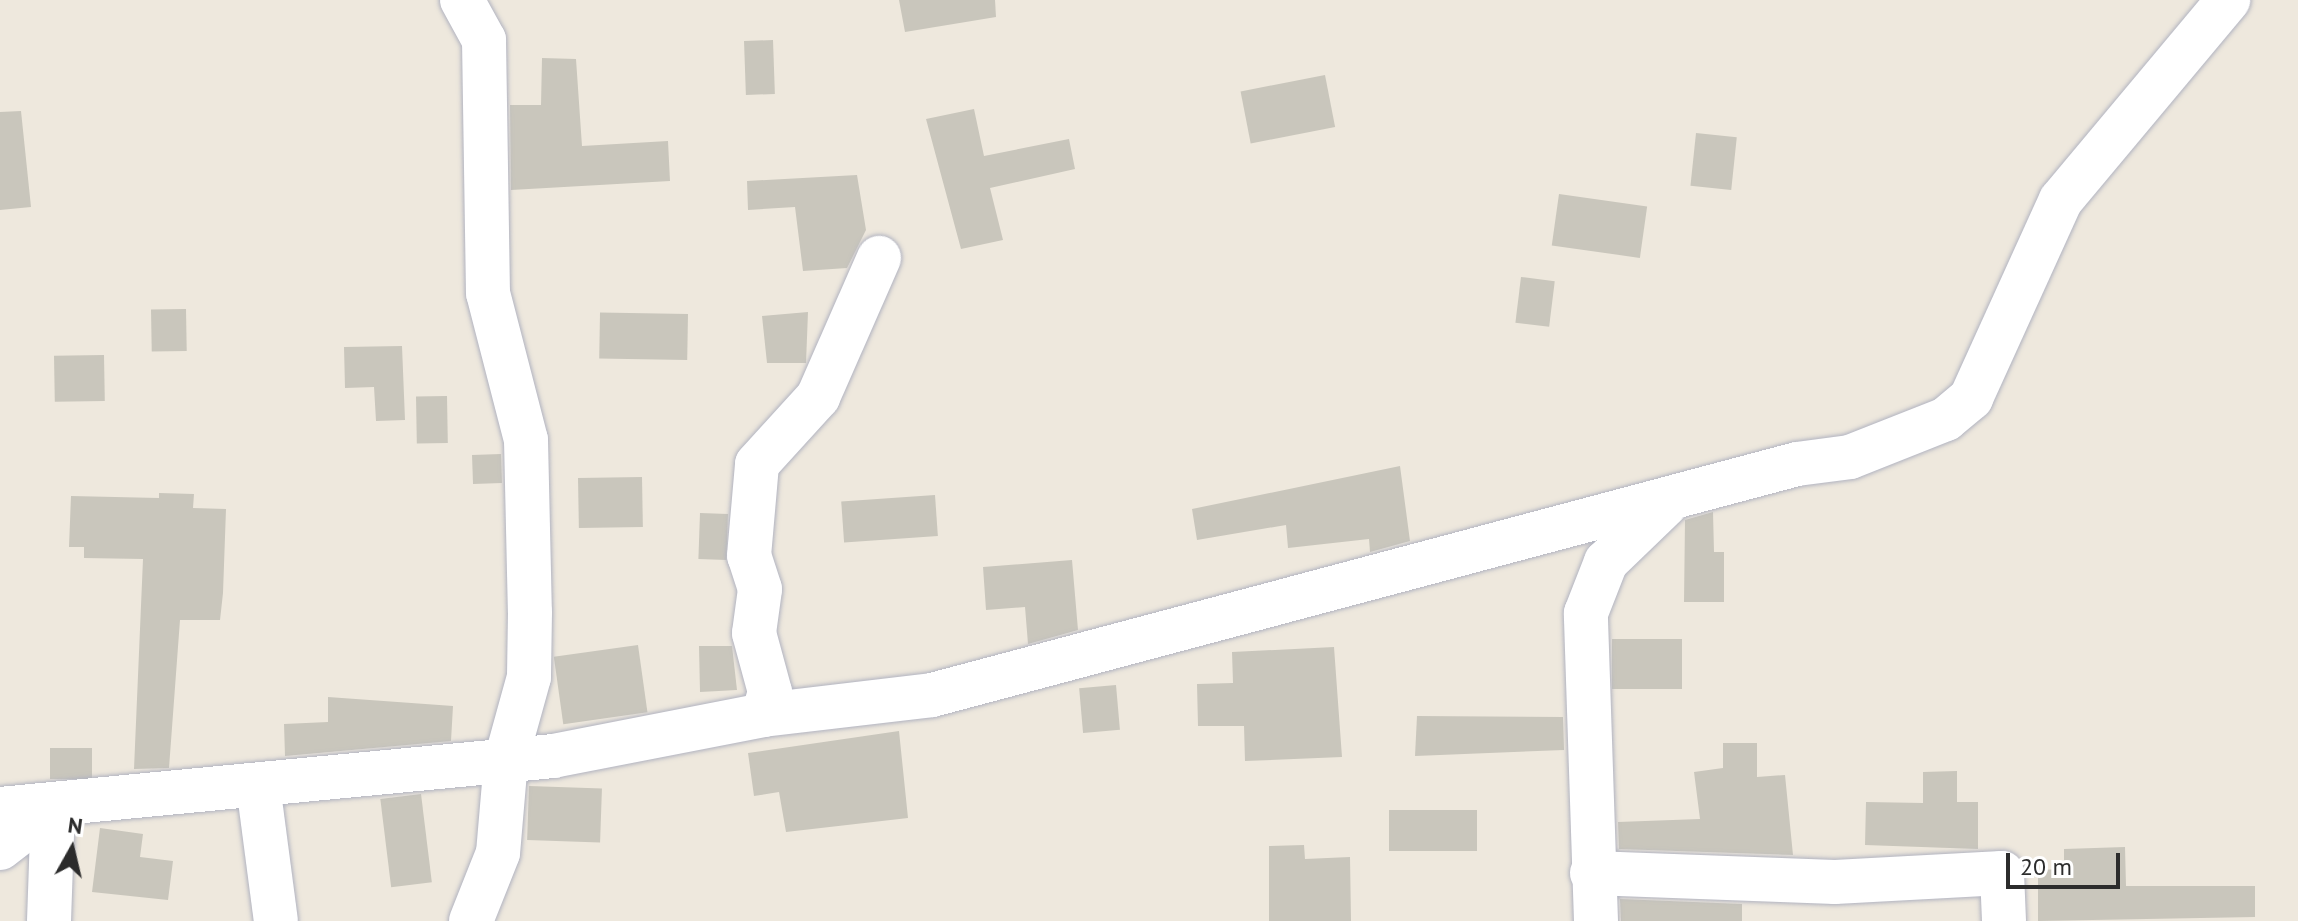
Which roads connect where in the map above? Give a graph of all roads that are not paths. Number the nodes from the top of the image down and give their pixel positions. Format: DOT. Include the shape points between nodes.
graph roads {
  1 [pos="462,0"];
  2 [pos="2228,0"];
  3 [pos="879,258"];
  4 [pos="1671,500"];
  5 [pos="763,715"];
  6 [pos="506,760"];
  7 [pos="258,785"];
  8 [pos="53,807"];
  9 [pos="0,809"];
  10 [pos="0,848"];
  11 [pos="1592,873"];
  12 [pos="49,921"];
  13 [pos="276,921"];
  14 [pos="471,921"];
  15 [pos="1596,921"];
  16 [pos="2004,921"];
  1 -- 6 [label="street" via="484,40 488,293 526,440 529,677"];
  2 -- 4 [label="street" via="2061,200 1971,398 1946,419 1850,457"];
  3 -- 5 [label="street" via="818,397 757,464 749,556 760,589 754,633 770,692"];
  4 -- 5 [label="street" via="932,695"];
  4 -- 11 [label="street" via="1606,562 1586,613"];
  5 -- 6 [label="street"];
  6 -- 7 [label="street"];
  6 -- 14 [label="street" via="498,853"];
  7 -- 8 [label="street"];
  7 -- 13 [label="street"];
  8 -- 9 [label="street"];
  8 -- 10 [label="street"];
  8 -- 12 [label="street"];
  11 -- 15 [label="street"];
  11 -- 16 [label="street" via="1835,882 2002,873"];
}
